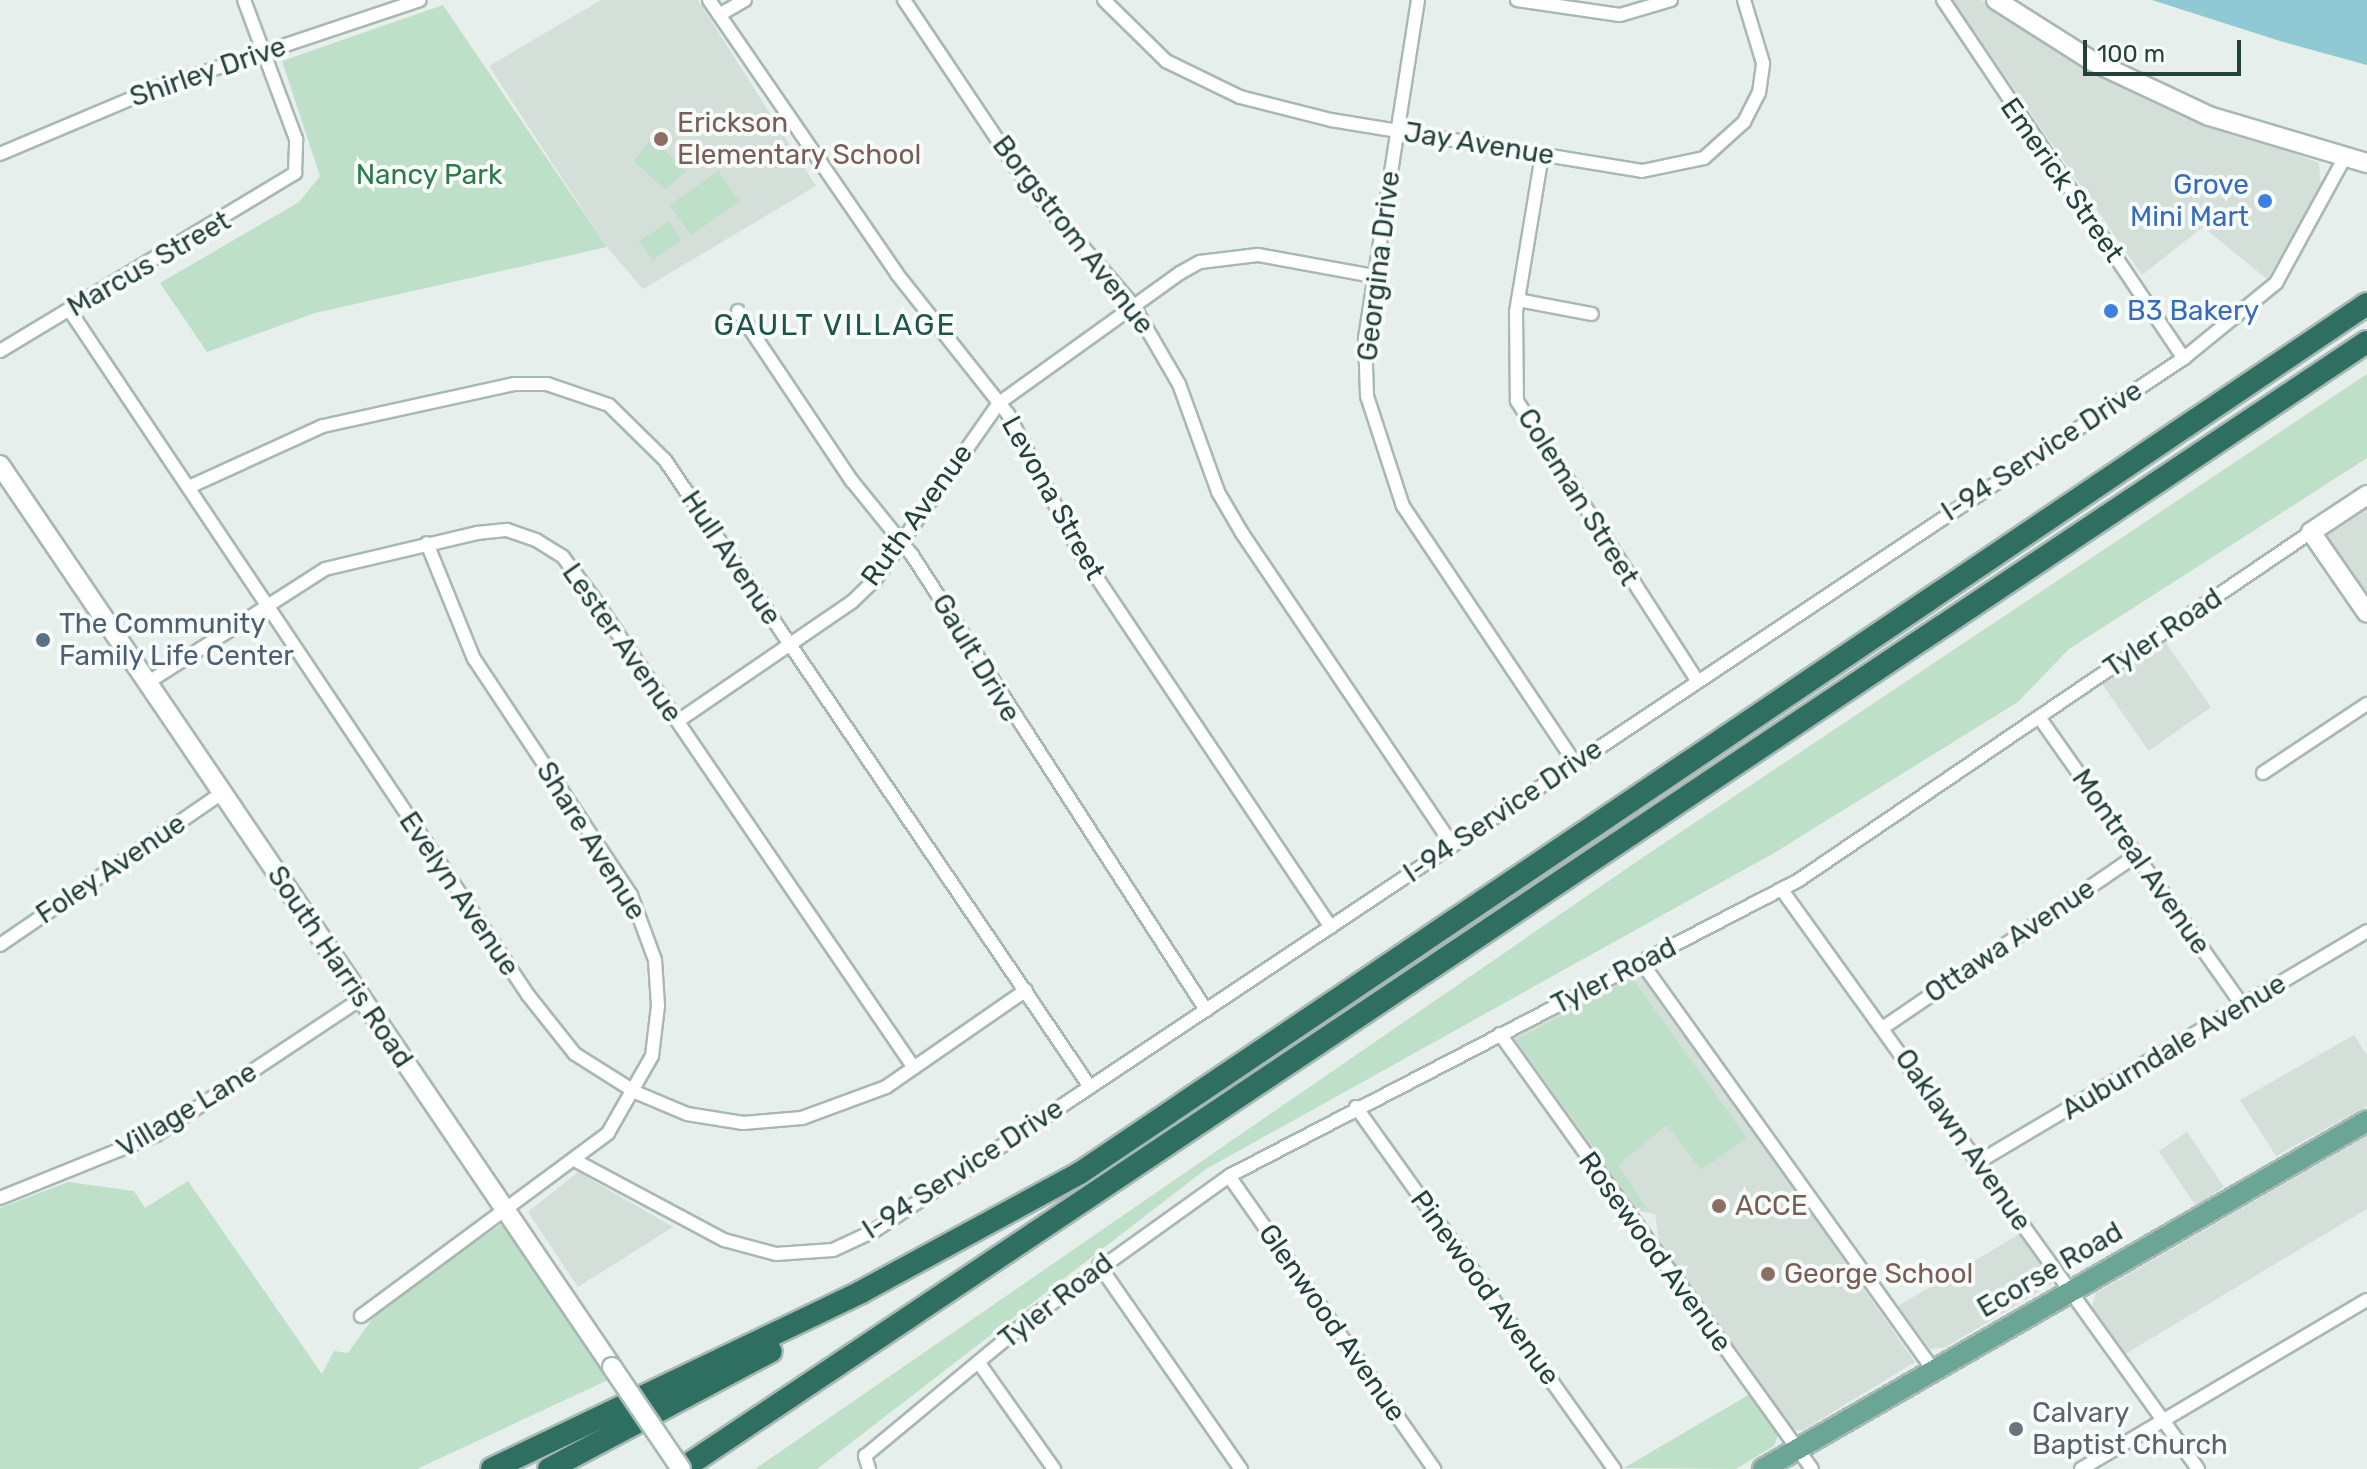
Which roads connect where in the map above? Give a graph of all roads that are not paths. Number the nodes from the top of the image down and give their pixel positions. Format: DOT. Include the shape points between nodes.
graph roads {
  1 [pos="244,0"];
  2 [pos="420,0"];
  3 [pos="709,0"];
  4 [pos="745,0"];
  5 [pos="904,0"];
  6 [pos="1104,0"];
  7 [pos="1418,0"];
  8 [pos="1517,0"];
  9 [pos="1671,0"];
  10 [pos="1744,0"];
  11 [pos="1943,0"];
  12 [pos="1996,0"];
  13 [pos="719,15"];
  14 [pos="263,52"];
  15 [pos="1397,131"];
  16 [pos="0,154"];
  17 [pos="1542,155"];
  18 [pos="2344,159"];
  19 [pos="2367,163"];
  20 [pos="1373,276"];
  21 [pos="1518,300"];
  22 [pos="2367,304"];
  23 [pos="1133,305"];
  24 [pos="70,311"];
  25 [pos="738,311"];
  26 [pos="1592,314"];
  27 [pos="2367,342"];
  28 [pos="0,351"];
  29 [pos="2184,358"];
  30 [pos="999,403"];
  31 [pos="0,465"];
  32 [pos="189,487"];
  33 [pos="2367,495"];
  34 [pos="2311,532"];
  35 [pos="427,543"];
  36 [pos="903,543"];
  37 [pos="264,604"];
  38 [pos="2367,613"];
  39 [pos="790,644"];
  40 [pos="1697,680"];
  41 [pos="147,683"];
  42 [pos="2367,704"];
  43 [pos="2039,717"];
  44 [pos="678,721"];
  45 [pos="1575,763"];
  46 [pos="2263,773"];
  47 [pos="222,793"];
  48 [pos="1452,844"];
  49 [pos="2137,855"];
  50 [pos="1782,890"];
  51 [pos="1331,927"];
  52 [pos="2367,931"];
  53 [pos="0,945"];
  54 [pos="1642,963"];
  55 [pos="1026,990"];
  56 [pos="361,999"];
  57 [pos="2243,1006"];
  58 [pos="1206,1010"];
  59 [pos="1884,1027"];
  60 [pos="1500,1034"];
  61 [pos="914,1068"];
  62 [pos="1090,1087"];
  63 [pos="635,1092"];
  64 [pos="1356,1107"];
  65 [pos="2367,1121"];
  66 [pos="1980,1161"];
  67 [pos="578,1162"];
  68 [pos="1229,1176"];
  69 [pos="0,1198"];
  70 [pos="505,1212"];
  71 [pos="1099,1265"];
  72 [pos="2068,1291"];
  73 [pos="861,1292"];
  74 [pos="2367,1300"];
  75 [pos="361,1316"];
  76 [pos="979,1363"];
  77 [pos="1933,1369"];
  78 [pos="2163,1421"];
  79 [pos="716,1447"];
  80 [pos="1797,1449"];
  81 [pos="867,1463"];
  82 [pos="492,1469"];
  83 [pos="549,1469"];
  84 [pos="682,1469"];
  85 [pos="698,1469"];
  86 [pos="1054,1469"];
  87 [pos="1241,1469"];
  88 [pos="1434,1469"];
  89 [pos="1614,1469"];
  90 [pos="1763,1469"];
  91 [pos="1812,1469"];
  92 [pos="2081,1469"];
  93 [pos="2198,1469"];
  1 -- 14 [label="street"];
  2 -- 14 [label="street, Shirley Drive"];
  3 -- 13 [label="street, Levona Street"];
  4 -- 13 [label="street"];
  5 -- 23 [label="street, Borgstrom Avenue" via="1023,178"];
  6 -- 15 [label="street, Jay Avenue" via="1166,61 1240,97"];
  7 -- 15 [label="street, Georgina Drive"];
  8 -- 9 [label="street" via="1620,15"];
  10 -- 17 [label="street, Jay Avenue" via="1763,63 1759,93 1729,140 1672,170"];
  11 -- 29 [label="street, Emerick Street"];
  12 -- 18 [label="main road" via="2092,61 2182,104"];
  13 -- 30 [label="street, Levona Street" via="897,274"];
  14 -- 16 [label="street, Shirley Drive"];
  14 -- 24 [label="street, Marcus Street" via="296,139 295,173"];
  15 -- 17 [label="street, Jay Avenue"];
  15 -- 20 [label="street, Georgina Drive"];
  17 -- 21 [label="street, Coleman Street"];
  18 -- 19 [label="main road"];
  18 -- 29 [label="street, I-94 Service Drive" via="2276,283"];
  20 -- 23 [label="street, Ruth Avenue" via="1228,257 1180,273"];
  20 -- 45 [label="street, Georgina Drive" via="1365,338 1367,396 1389,477"];
  21 -- 26 [label="street"];
  21 -- 40 [label="street, Coleman Street" via="1511,359 1517,401 1532,434"];
  22 -- 73 [label="highway" via="1129,1142"];
  23 -- 30 [label="street, Ruth Avenue"];
  23 -- 48 [label="street, Borgstrom Avenue" via="1179,384 1218,492 1242,533"];
  24 -- 28 [label="street, Marcus Street"];
  24 -- 32 [label="street, Evelyn Avenue"];
  25 -- 36 [label="street, Gault Drive"];
  27 -- 79 [label="highway"];
  29 -- 40 [label="street, I-94 Service Drive"];
  30 -- 36 [label="street, Ruth Avenue"];
  30 -- 51 [label="street, Levona Street" via="1041,467 1081,554"];
  31 -- 41 [label="main road, South Harris Road"];
  32 -- 37 [label="street, Evelyn Avenue"];
  32 -- 39 [label="street, Hull Avenue" via="323,426 514,384 577,391 643,432"];
  33 -- 34 [label="main road, Tyler Road"];
  34 -- 38 [label="main road"];
  34 -- 43 [label="street, Tyler Road"];
  35 -- 37 [label="street, Lester Avenue" via="325,569"];
  35 -- 44 [label="street, Lester Avenue" via="507,530 563,557"];
  35 -- 63 [label="street, Share Avenue" via="474,659 647,928 658,1006 652,1056"];
  36 -- 39 [label="street, Ruth Avenue" via="853,601"];
  36 -- 58 [label="street, Gault Drive"];
  37 -- 41 [label="street, Lester Avenue"];
  37 -- 63 [label="street, Evelyn Avenue" via="552,1027 575,1054"];
  39 -- 44 [label="street, Ruth Avenue"];
  39 -- 55 [label="street, Hull Avenue"];
  40 -- 45 [label="street, I-94 Service Drive"];
  41 -- 47 [label="main road, South Harris Road"];
  42 -- 46 [label="street"];
  43 -- 49 [label="street, Montreal Avenue"];
  43 -- 50 [label="street, Tyler Road"];
  44 -- 61 [label="street, Lester Avenue"];
  45 -- 48 [label="street, I-94 Service Drive"];
  47 -- 53 [label="street, Foley Avenue"];
  47 -- 56 [label="main road, South Harris Road"];
  48 -- 51 [label="street, I-94 Service Drive"];
  49 -- 57 [label="street, Montreal Avenue"];
  49 -- 59 [label="street, Ottawa Avenue"];
  50 -- 54 [label="street, Tyler Road"];
  50 -- 59 [label="street, Oaklawn Avenue"];
  51 -- 58 [label="street, I-94 Service Drive"];
  52 -- 57 [label="street, Auburndale Avenue"];
  54 -- 60 [label="street, Tyler Road"];
  54 -- 77 [label="street"];
  55 -- 61 [label="street, Evelyn Avenue"];
  55 -- 62 [label="street, Hull Avenue"];
  56 -- 69 [label="street, Village Lane" via="156,1135"];
  56 -- 70 [label="main road, South Harris Road"];
  57 -- 66 [label="street, Auburndale Avenue"];
  58 -- 62 [label="street, I-94 Service Drive"];
  59 -- 66 [label="street, Oaklawn Avenue"];
  60 -- 64 [label="street, Tyler Road"];
  60 -- 80 [label="street, Rosewood Avenue"];
  61 -- 63 [label="street, Evelyn Avenue" via="843,1108 743,1123 687,1114"];
  62 -- 67 [label="street, I-94 Service Drive" via="874,1231 803,1254 724,1240"];
  63 -- 67 [label="street, Share Avenue"];
  64 -- 68 [label="street, Tyler Road"];
  64 -- 89 [label="street, Pinewood Avenue"];
  65 -- 72 [label="main road, Ecorse Road"];
  66 -- 72 [label="street, Oaklawn Avenue"];
  67 -- 70 [label="street, Share Avenue"];
  68 -- 71 [label="street, Tyler Road"];
  68 -- 88 [label="street, Glenwood Avenue"];
  70 -- 75 [label="street, Share Avenue"];
  70 -- 84 [label="main road, South Harris Road, bridge"];
  71 -- 76 [label="street, Tyler Road"];
  71 -- 87 [label="street"];
  72 -- 77 [label="main road, Ecorse Road"];
  72 -- 78 [label="street, Oaklawn Avenue"];
  73 -- 82 [label="highway"];
  73 -- 83 [label="highway" via="834,1318"];
  74 -- 78 [label="street"];
  76 -- 81 [label="street, Tyler Road"];
  76 -- 86 [label="street"];
  77 -- 80 [label="main road, Ecorse Road"];
  78 -- 92 [label="street"];
  78 -- 93 [label="street, Oaklawn Avenue"];
  79 -- 84 [label="highway"];
  79 -- 85 [label="highway"];
  80 -- 90 [label="main road, Ecorse Road"];
  80 -- 91 [label="street, Rosewood Avenue"];
}
